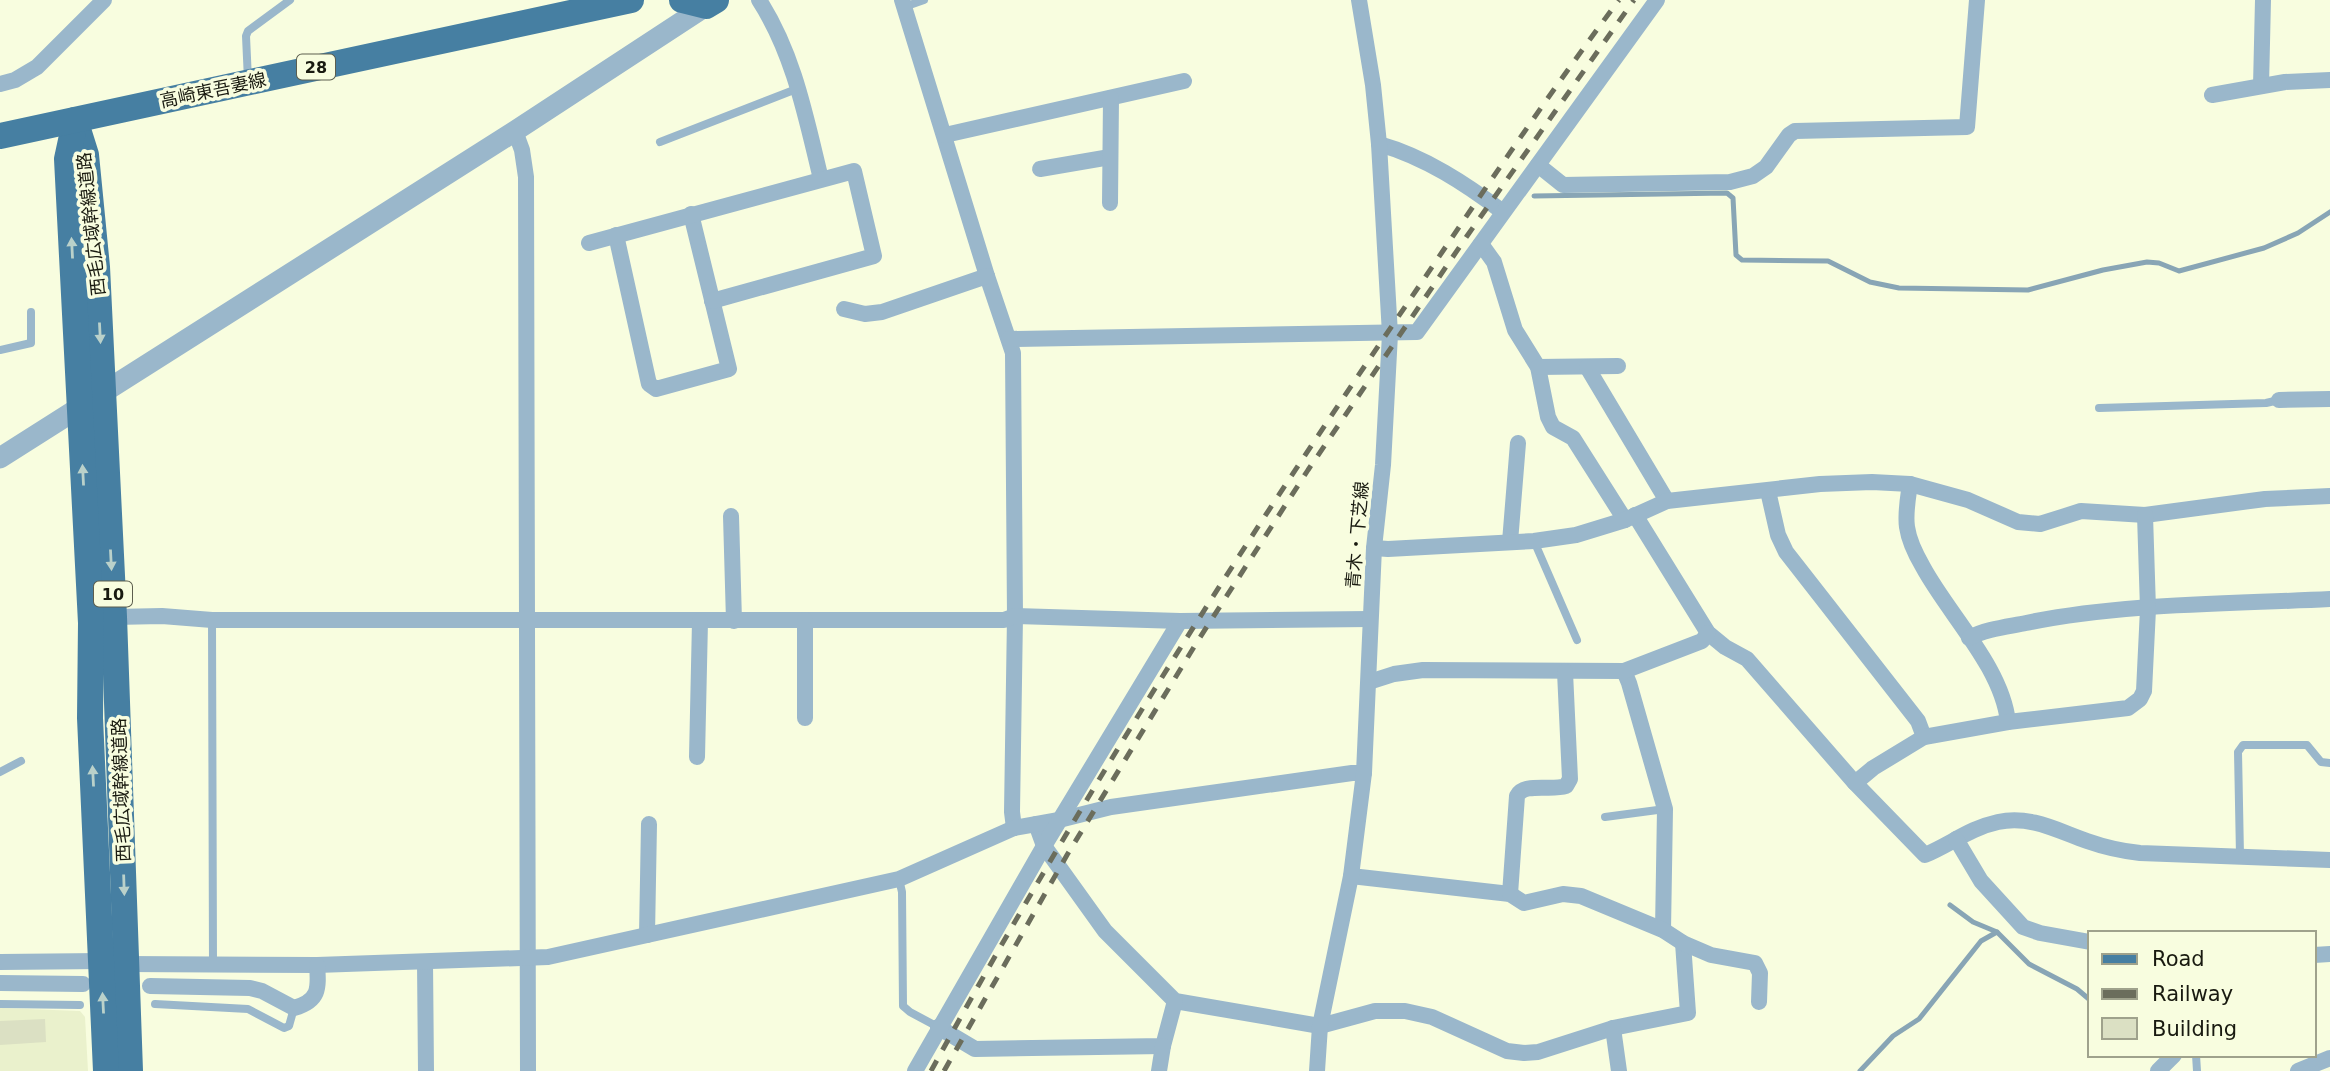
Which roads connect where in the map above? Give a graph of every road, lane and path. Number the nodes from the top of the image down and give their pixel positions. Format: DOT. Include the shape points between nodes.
graph roads {
  1 [pos="104,0"];
  2 [pos="290,0"];
  3 [pos="631,0"];
  4 [pos="759,0"];
  5 [pos="925,0"];
  6 [pos="1359,0"];
  7 [pos="1657,0"];
  8 [pos="1977,0"];
  9 [pos="2263,0"];
  10 [pos="702,2"];
  11 [pos="903,4"];
  12 [pos="2330,80"];
  13 [pos="1184,81"];
  14 [pos="248,82"];
  15 [pos="0,84"];
  16 [pos="2261,86"];
  17 [pos="799,88"];
  18 [pos="2212,95"];
  19 [pos="1111,98"];
  20 [pos="75,120"];
  21 [pos="515,131"];
  22 [pos="945,135"];
  23 [pos="0,136"];
  24 [pos="660,142"];
  25 [pos="1379,144"];
  26 [pos="1110,157"];
  27 [pos="1538,165"];
  28 [pos="1040,169"];
  29 [pos="821,179"];
  30 [pos="1110,203"];
  31 [pos="1503,212"];
  32 [pos="691,214"];
  33 [pos="616,235"];
  34 [pos="589,243"];
  35 [pos="1481,244"];
  36 [pos="987,276"];
  37 [pos="712,302"];
  38 [pos="844,309"];
  39 [pos="31,312"];
  40 [pos="1390,334"];
  41 [pos="1009,339"];
  42 [pos="0,350"];
  43 [pos="1587,366"];
  44 [pos="1618,366"];
  45 [pos="1538,367"];
  46 [pos="104,391"];
  47 [pos="2330,399"];
  48 [pos="2279,400"];
  49 [pos="80,406"];
  50 [pos="2099,408"];
  51 [pos="1518,443"];
  52 [pos="0,457"];
  53 [pos="1910,484"];
  54 [pos="1768,491"];
  55 [pos="2330,496"];
  56 [pos="1667,501"];
  57 [pos="2146,515"];
  58 [pos="731,516"];
  59 [pos="1630,518"];
  60 [pos="1534,541"];
  61 [pos="1510,542"];
  62 [pos="1374,548"];
  63 [pos="2330,599"];
  64 [pos="2148,609"];
  65 [pos="114,617"];
  66 [pos="1015,617"];
  67 [pos="1370,619"];
  68 [pos="212,620"];
  69 [pos="804,620"];
  70 [pos="527,621"];
  71 [pos="700,621"];
  72 [pos="734,621"];
  73 [pos="1180,621"];
  74 [pos="1708,633"];
  75 [pos="1969,638"];
  76 [pos="1577,640"];
  77 [pos="1624,671"];
  78 [pos="1565,672"];
  79 [pos="1369,682"];
  80 [pos="805,718"];
  81 [pos="2008,722"];
  82 [pos="1924,737"];
  83 [pos="697,757"];
  84 [pos="22,761"];
  85 [pos="2330,763"];
  86 [pos="0,772"];
  87 [pos="1364,773"];
  88 [pos="1855,783"];
  89 [pos="1665,809"];
  90 [pos="1605,817"];
  91 [pos="1059,820"];
  92 [pos="649,824"];
  93 [pos="1037,824"];
  94 [pos="1014,828"];
  95 [pos="1956,839"];
  96 [pos="1044,846"];
  97 [pos="2240,855"];
  98 [pos="2330,860"];
  99 [pos="1351,876"];
  100 [pos="899,879"];
  101 [pos="1510,894"];
  102 [pos="1663,930"];
  103 [pos="646,935"];
  104 [pos="2088,942"];
  105 [pos="1683,943"];
  106 [pos="527,959"];
  107 [pos="0,962"];
  108 [pos="113,962"];
  109 [pos="425,962"];
  110 [pos="213,964"];
  111 [pos="317,965"];
  112 [pos="0,983"];
  113 [pos="83,984"];
  114 [pos="150,986"];
  115 [pos="1175,1001"];
  116 [pos="1759,1002"];
  117 [pos="0,1004"];
  118 [pos="80,1004"];
  119 [pos="155,1004"];
  120 [pos="294,1008"];
  121 [pos="1320,1026"];
  122 [pos="939,1027"];
  123 [pos="1613,1028"];
  124 [pos="1163,1046"];
  125 [pos="2172,1057"];
  126 [pos="2330,1058"];
  127 [pos="106,1071"];
  128 [pos="130,1071"];
  129 [pos="426,1071"];
  130 [pos="527,1071"];
  131 [pos="915,1071"];
  132 [pos="1159,1071"];
  133 [pos="1317,1071"];
  134 [pos="1619,1071"];
  135 [pos="2158,1071"];
  136 [pos="2298,1071"];
  1 -- 15 [label="street" via="37,67"];
  2 -- 14 [label="lane" via="248,31"];
  3 -- 14 [label="main road, 高崎東吾妻線 / 28"];
  4 -- 17 [label="street"];
  5 -- 11 [label="lane"];
  6 -- 25 [label="street, 青木・下芝線"];
  7 -- 27 [label="street"];
  8 -- 27 [label="street" via="1967,127 1795,131 1753,176 1711,184 1563,185"];
  9 -- 16 [label="street"];
  10 -- 21 [label="street"];
  11 -- 22 [label="street"];
  12 -- 16 [label="street"];
  13 -- 19 [label="street"];
  14 -- 20 [label="main road, 高崎東吾妻線 / 28"];
  16 -- 18 [label="street"];
  17 -- 24 [label="lane"];
  17 -- 29 [label="street"];
  19 -- 22 [label="street"];
  19 -- 26 [label="street"];
  20 -- 23 [label="main road, 高崎東吾妻線 / 28"];
  20 -- 46 [label="main road, 西毛広域幹線道路 / 10, one-way" via="86,155"];
  49 -- 20 [label="main road, 西毛広域幹線道路 / 10, one-way" via="67,159"];
  21 -- 46 [label="street"];
  21 -- 70 [label="street" via="526,177"];
  22 -- 36 [label="street"];
  25 -- 31 [label="street" via="1463,182"];
  25 -- 40 [label="street, 青木・下芝線"];
  26 -- 28 [label="street"];
  26 -- 30 [label="street"];
  27 -- 31 [label="street"];
  29 -- 32 [label="street"];
  29 -- 37 [label="street" via="854,171 874,256"];
  31 -- 35 [label="street"];
  32 -- 33 [label="street"];
  32 -- 37 [label="street"];
  33 -- 34 [label="street"];
  33 -- 37 [label="street" via="649,384 656,389 729,369"];
  35 -- 40 [label="street" via="1417,332"];
  35 -- 45 [label="street" via="1494,262 1515,330"];
  36 -- 38 [label="street" via="882,312"];
  36 -- 41 [label="street"];
  39 -- 42 [label="lane" via="32,343"];
  40 -- 41 [label="street"];
  40 -- 62 [label="street, 青木・下芝線"];
  41 -- 66 [label="street" via="1013,353"];
  43 -- 44 [label="street"];
  43 -- 45 [label="street"];
  43 -- 56 [label="street"];
  45 -- 59 [label="street" via="1553,427 1573,438"];
  46 -- 49 [label="street"];
  46 -- 65 [label="main road, 西毛広域幹線道路 / 10, one-way"];
  47 -- 48 [label="street"];
  48 -- 50 [label="lane"];
  49 -- 52 [label="street"];
  108 -- 49 [label="main road, 西毛広域幹線道路 / 10, one-way" via="90,718 91,623"];
  51 -- 61 [label="street"];
  53 -- 54 [label="street" via="1821,484"];
  53 -- 57 [label="street" via="1968,500 2018,522 2040,524 2081,511"];
  53 -- 75 [label="street" via="1906,523 1914,550"];
  54 -- 56 [label="street"];
  54 -- 82 [label="street" via="1786,552 1918,721"];
  55 -- 57 [label="street" via="2265,499"];
  56 -- 59 [label="street"];
  57 -- 64 [label="street"];
  58 -- 72 [label="street"];
  59 -- 60 [label="street" via="1576,535"];
  59 -- 74 [label="street"];
  60 -- 61 [label="street"];
  60 -- 76 [label="lane"];
  61 -- 62 [label="street"];
  62 -- 67 [label="street, 青木・下芝線"];
  63 -- 64 [label="street"];
  64 -- 75 [label="street" via="2054,617"];
  64 -- 81 [label="street" via="2144,691 2134,705"];
  65 -- 68 [label="street"];
  65 -- 108 [label="main road, 西毛広域幹線道路 / 10, one-way"];
  66 -- 69 [label="street"];
  66 -- 73 [label="street"];
  66 -- 94 [label="street"];
  67 -- 73 [label="street"];
  67 -- 79 [label="street, 青木・下芝線"];
  68 -- 70 [label="street"];
  68 -- 110 [label="lane"];
  69 -- 72 [label="street"];
  69 -- 80 [label="street"];
  70 -- 71 [label="street"];
  70 -- 106 [label="street"];
  71 -- 72 [label="street"];
  71 -- 83 [label="street"];
  73 -- 91 [label="street"];
  74 -- 77 [label="street" via="1702,641"];
  74 -- 88 [label="street" via="1747,659"];
  75 -- 81 [label="street" via="1994,679"];
  77 -- 78 [label="street"];
  77 -- 89 [label="street"];
  78 -- 79 [label="street" via="1423,670"];
  78 -- 101 [label="street" via="1570,779 1556,789 1519,790"];
  79 -- 87 [label="street, 青木・下芝線"];
  81 -- 82 [label="street"];
  82 -- 88 [label="street"];
  84 -- 86 [label="lane"];
  85 -- 97 [label="lane" via="2321,762 2307,745 2244,746 2238,751"];
  87 -- 91 [label="street" via="1111,807"];
  87 -- 99 [label="street, 青木・下芝線"];
  88 -- 95 [label="street" via="1925,855"];
  89 -- 90 [label="lane"];
  89 -- 102 [label="street"];
  91 -- 93 [label="street"];
  91 -- 96 [label="street"];
  92 -- 103 [label="street"];
  93 -- 94 [label="street"];
  93 -- 96 [label="street"];
  94 -- 100 [label="street"];
  95 -- 97 [label="street" via="2001,821 2038,822 2115,850"];
  95 -- 104 [label="street" via="1981,881 2023,927"];
  96 -- 115 [label="street" via="1105,930"];
  96 -- 122 [label="street"];
  97 -- 98 [label="street"];
  99 -- 101 [label="street"];
  99 -- 121 [label="street, 青木・下芝線"];
  100 -- 103 [label="street"];
  100 -- 122 [label="lane" via="902,1006"];
  101 -- 102 [label="street" via="1524,903 1563,894 1581,896"];
  102 -- 105 [label="street"];
  103 -- 106 [label="street"];
  105 -- 116 [label="street" via="1711,955 1755,963 1760,973"];
  105 -- 123 [label="street" via="1688,1013"];
  106 -- 109 [label="street"];
  106 -- 130 [label="street"];
  107 -- 108 [label="street"];
  108 -- 110 [label="street"];
  127 -- 108 [label="main road, 西毛広域幹線道路 / 10, one-way"];
  108 -- 128 [label="main road, 西毛広域幹線道路 / 10"];
  109 -- 111 [label="street"];
  109 -- 129 [label="street"];
  110 -- 111 [label="street"];
  111 -- 120 [label="street" via="314,999"];
  112 -- 113 [label="street"];
  114 -- 120 [label="street" via="250,988"];
  115 -- 121 [label="street"];
  115 -- 124 [label="street"];
  117 -- 118 [label="lane"];
  119 -- 120 [label="lane" via="248,1009 284,1028 289,1026"];
  121 -- 123 [label="street" via="1375,1011 1405,1011 1432,1017 1507,1051 1524,1053"];
  121 -- 133 [label="street, 青木・下芝線"];
  122 -- 124 [label="street" via="975,1049"];
  122 -- 131 [label="street"];
  123 -- 134 [label="street"];
  124 -- 132 [label="street"];
  125 -- 135 [label="street"];
  126 -- 136 [label="street"];
}
